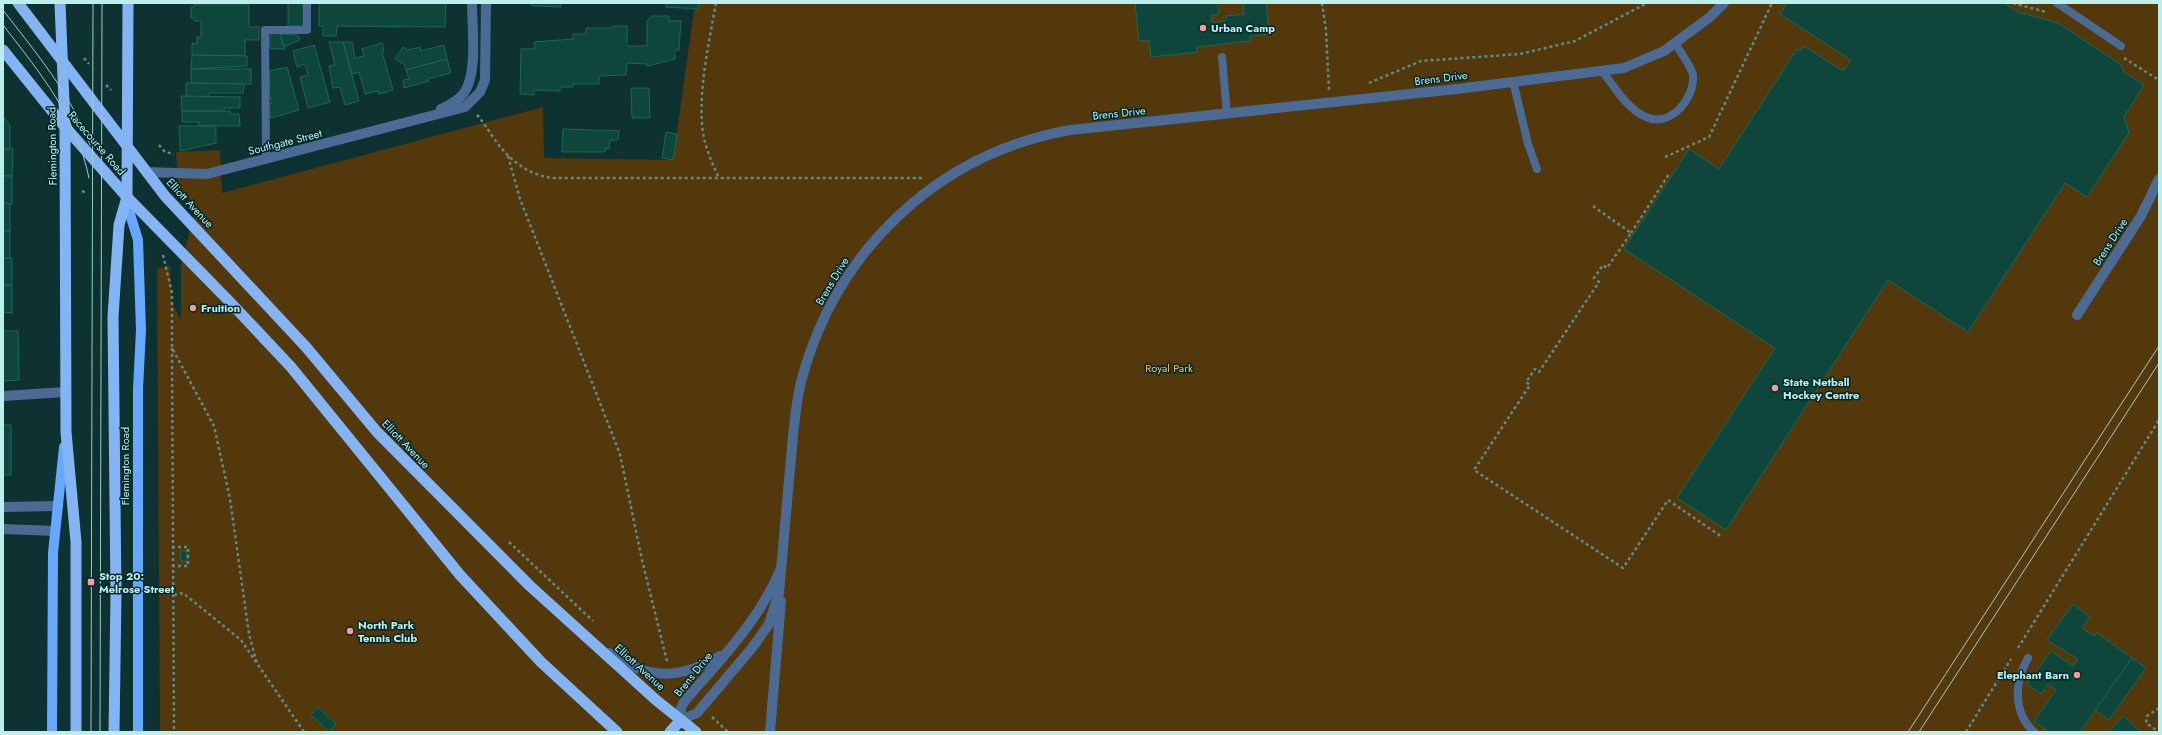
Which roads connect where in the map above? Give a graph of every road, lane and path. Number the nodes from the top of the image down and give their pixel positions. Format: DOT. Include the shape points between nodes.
graph roads {
  1 [pos="18,3"];
  2 [pos="60,3"];
  3 [pos="128,3"];
  4 [pos="307,3"];
  5 [pos="472,3"];
  6 [pos="486,3"];
  7 [pos="716,3"];
  8 [pos="1322,3"];
  9 [pos="1647,3"];
  10 [pos="1724,3"];
  11 [pos="1772,3"];
  12 [pos="2057,3"];
  13 [pos="1675,43"];
  14 [pos="2121,46"];
  15 [pos="3,50"];
  16 [pos="1222,57"];
  17 [pos="84,58"];
  18 [pos="62,61"];
  19 [pos="89,64"];
  20 [pos="1602,70"];
  21 [pos="1513,81"];
  22 [pos="106,85"];
  23 [pos="1363,86"];
  24 [pos="1336,89"];
  25 [pos="111,90"];
  26 [pos="1329,90"];
  27 [pos="1321,91"];
  28 [pos="463,101"];
  29 [pos="1227,114"];
  30 [pos="65,127"];
  31 [pos="159,145"];
  32 [pos="127,146"];
  33 [pos="174,154"];
  34 [pos="508,155"];
  35 [pos="1665,157"];
  36 [pos="266,159"];
  37 [pos="1537,169"];
  38 [pos="146,172"];
  39 [pos="1669,174"];
  40 [pos="926,176"];
  41 [pos="719,178"];
  42 [pos="2159,179"];
  43 [pos="82,191"];
  44 [pos="87,193"];
  45 [pos="126,199"];
  46 [pos="1593,206"];
  47 [pos="1631,233"];
  48 [pos="163,258"];
  49 [pos="2077,315"];
  50 [pos="172,348"];
  51 [pos="65,392"];
  52 [pos="3,396"];
  53 [pos="2159,420"];
  54 [pos="66,432"];
  55 [pos="58,506"];
  56 [pos="3,507"];
  57 [pos="3,529"];
  58 [pos="55,531"];
  59 [pos="1722,537"];
  60 [pos="505,538"];
  61 [pos="172,547"];
  62 [pos="172,566"];
  63 [pos="781,572"];
  64 [pos="174,595"];
  65 [pos="570,621"];
  66 [pos="595,623"];
  67 [pos="729,650"];
  68 [pos="2016,651"];
  69 [pos="2012,658"];
  70 [pos="2028,658"];
  71 [pos="257,664"];
  72 [pos="663,664"];
  73 [pos="2159,708"];
  74 [pos="681,720"];
  75 [pos="52,732"];
  76 [pos="76,732"];
  77 [pos="114,732"];
  78 [pos="138,732"];
  79 [pos="174,732"];
  80 [pos="304,732"];
  81 [pos="617,732"];
  82 [pos="670,732"];
  83 [pos="696,732"];
  84 [pos="770,732"];
  85 [pos="1966,732"];
  86 [pos="2034,732"];
  87 [pos="2159,732"];
  1 -- 18 [label="highway, Racecourse Road"];
  2 -- 18 [label="highway, Flemington Road"];
  3 -- 32 [label="highway, Flemington Road"];
  4 -- 36 [label="lane" via="308,30 265,30"];
  5 -- 28 [label="street" via="471,71"];
  6 -- 28 [label="street" via="485,80 480,92"];
  7 -- 41 [label="path" via="706,64 702,122 706,147"];
  8 -- 26 [label="path"];
  9 -- 23 [label="path" via="1574,41 1520,54 1421,61"];
  10 -- 13 [label="street, Brens Drive"];
  11 -- 35 [label="path" via="1709,137"];
  12 -- 14 [label="lane"];
  13 -- 20 [label="street, Brens Drive" via="1664,51 1624,68"];
  13 -- 20 [label="lane" via="1693,74 1691,92 1673,115 1662,120 1646,118 1627,103"];
  15 -- 30 [label="highway, Racecourse Road"];
  16 -- 29 [label="lane"];
  17 -- 19 [label="path"];
  18 -- 30 [label="highway, Flemington Road"];
  18 -- 32 [label="highway, Racecourse Road"];
  20 -- 21 [label="street, Brens Drive"];
  21 -- 29 [label="street, Brens Drive"];
  21 -- 37 [label="lane" via="1528,144"];
  22 -- 25 [label="path"];
  24 -- 26 [label="path"];
  26 -- 27 [label="path"];
  28 -- 34 [label="path" via="482,119"];
  28 -- 36 [label="street, Southgate Street" via="457,110"];
  29 -- 63 [label="street, Brens Drive" via="1070,130 1031,139 994,153 947,178 893,221 867,249 844,281 812,348 795,414"];
  30 -- 45 [label="highway, Racecourse Road"];
  30 -- 51 [label="highway, Flemington Road"];
  31 -- 33 [label="path" via="165,152"];
  32 -- 38 [label="highway, Elliott Avenue"];
  32 -- 45 [label="highway, Flemington Road"];
  34 -- 41 [label="path" via="528,172 552,178"];
  34 -- 72 [label="path" via="520,199 620,454 642,560 668,665"];
  36 -- 38 [label="street, Southgate Street" via="202,175"];
  38 -- 65 [label="highway, Elliott Avenue" via="165,196 302,342 377,432 463,521"];
  39 -- 47 [label="path"];
  40 -- 41 [label="path" via="909,179"];
  42 -- 49 [label="street, Brens Drive" via="2141,216"];
  43 -- 44 [label="path"];
  45 -- 77 [label="highway, Flemington Road" via="119,225 114,317"];
  45 -- 78 [label="main road, Flemington Road" via="138,240 141,330 138,389"];
  45 -- 81 [label="highway" via="228,300 286,362 460,575 542,662"];
  46 -- 47 [label="path"];
  47 -- 59 [label="path" via="1607,268 1603,266 1594,278 1599,282 1539,372 1534,369 1526,382 1530,385 1474,470 1623,568 1668,500"];
  48 -- 50 [label="path" via="172,293"];
  50 -- 61 [label="path"];
  50 -- 71 [label="path" via="214,426 230,499 249,634"];
  51 -- 52 [label="street"];
  51 -- 54 [label="highway, Flemington Road"];
  53 -- 68 [label="path"];
  54 -- 55 [label="main road, Flemington Road"];
  54 -- 76 [label="highway, Flemington Road" via="76,542"];
  55 -- 56 [label="street"];
  55 -- 58 [label="main road, Flemington Road"];
  57 -- 58 [label="street"];
  58 -- 75 [label="main road, Flemington Road" via="52,571"];
  60 -- 66 [label="path"];
  61 -- 62 [label="path"];
  61 -- 62 [label="path" via="188,547 188,566"];
  62 -- 64 [label="path"];
  63 -- 67 [label="street, Brens Drive" via="757,616"];
  63 -- 74 [label="street, Brens Drive" via="776,608 762,635 697,713"];
  63 -- 84 [label="street"];
  64 -- 71 [label="path" via="183,593 241,640"];
  64 -- 79 [label="path"];
  65 -- 67 [label="street" via="619,659 652,673 684,672 706,664"];
  65 -- 74 [label="highway, Elliott Avenue"];
  67 -- 74 [label="street, Brens Drive" via="684,702"];
  69 -- 85 [label="path"];
  70 -- 86 [label="lane" via="2016,689 2022,717"];
  71 -- 80 [label="path"];
  73 -- 87 [label="path" via="2147,716 2146,723"];
  74 -- 82 [label="highway"];
  74 -- 83 [label="highway, Elliott Avenue"];
}
